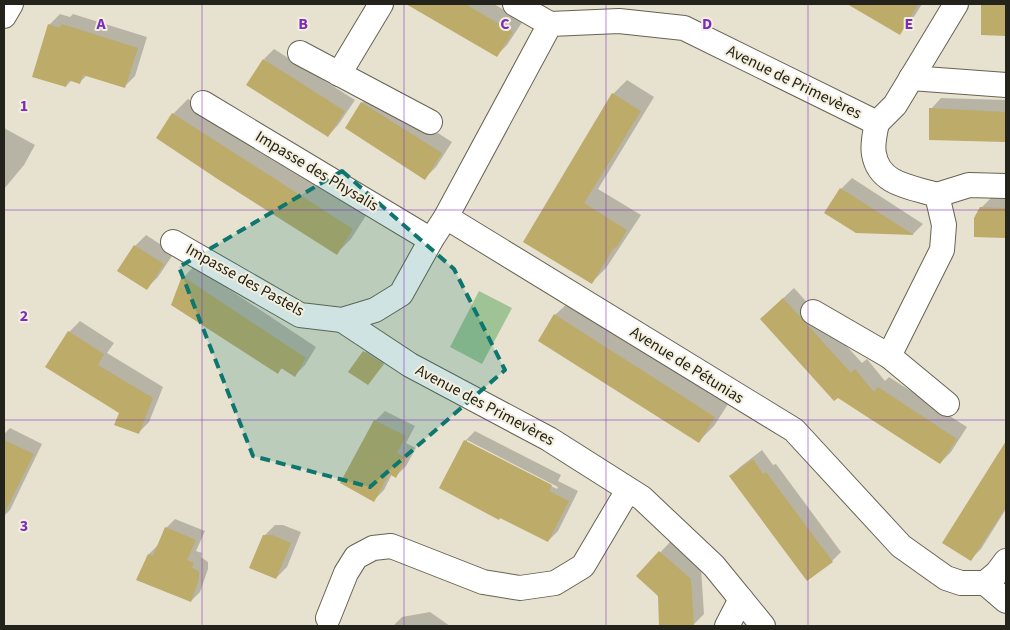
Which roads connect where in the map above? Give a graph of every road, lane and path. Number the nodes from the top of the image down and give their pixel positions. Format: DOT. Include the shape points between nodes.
graph roads {
  1 [pos="11,4"];
  2 [pos="380,4"];
  3 [pos="515,4"];
  4 [pos="956,4"];
  5 [pos="4,16"];
  6 [pos="550,24"];
  7 [pos="300,53"];
  8 [pos="340,74"];
  9 [pos="911,78"];
  10 [pos="1006,85"];
  11 [pos="203,103"];
  12 [pos="430,122"];
  13 [pos="877,123"];
  14 [pos="1006,186"];
  15 [pos="937,195"];
  16 [pos="446,217"];
  17 [pos="431,240"];
  18 [pos="174,242"];
  19 [pos="812,312"];
  20 [pos="342,320"];
  21 [pos="889,356"];
  22 [pos="947,404"];
  23 [pos="628,490"];
  24 [pos="1006,561"];
  25 [pos="986,582"];
  26 [pos="741,599"];
  27 [pos="1006,600"];
  28 [pos="328,618"];
  29 [pos="727,626"];
  30 [pos="763,626"];
  1 -- 5 [label="street"];
  2 -- 8 [label="street"];
  3 -- 6 [label="street"];
  4 -- 9 [label="street, Avenue de Primevères"];
  6 -- 13 [label="street, Avenue de Primevères" via="619,21 684,28"];
  6 -- 16 [label="street"];
  7 -- 8 [label="street"];
  8 -- 12 [label="street"];
  9 -- 10 [label="street"];
  9 -- 13 [label="street, Avenue de Primevères" via="895,105"];
  11 -- 17 [label="street, Impasse des Physalis"];
  13 -- 15 [label="street" via="873,152 879,171 895,183"];
  14 -- 15 [label="street" via="969,185"];
  15 -- 21 [label="street" via="944,225 942,250"];
  16 -- 17 [label="street, Impasse des Pastels"];
  16 -- 25 [label="street, Avenue de Pétunias" via="794,430 900,546 946,578 960,583"];
  17 -- 20 [label="street, Impasse des Pastels" via="401,294 375,310"];
  18 -- 20 [label="street, Impasse des Pastels" via="300,314"];
  19 -- 21 [label="street"];
  20 -- 23 [label="street, Avenue des Primevères" via="410,365 549,439"];
  21 -- 22 [label="street"];
  23 -- 26 [label="street, Avenue des Primevères" via="642,498 681,534 714,566"];
  23 -- 28 [label="street" via="584,566 555,582 520,588 483,582 391,546 373,548 356,557"];
  24 -- 25 [label="street"];
  25 -- 27 [label="street"];
  26 -- 29 [label="street"];
  26 -- 30 [label="street, Avenue des Primevères"];
}
